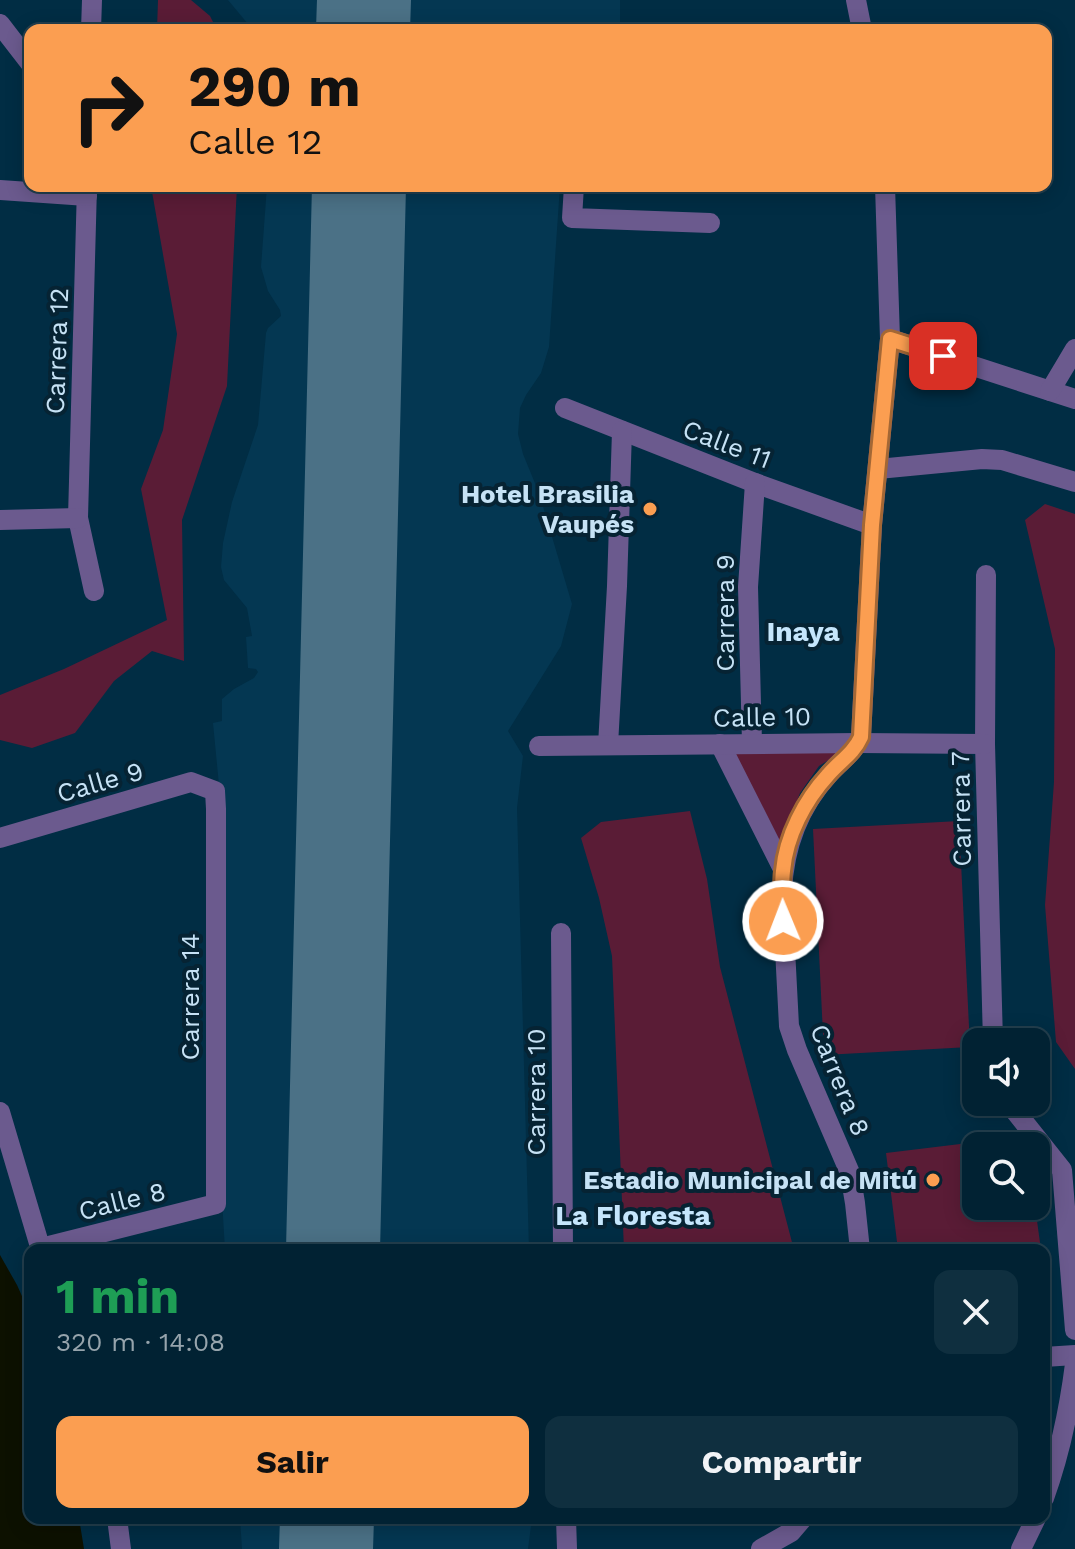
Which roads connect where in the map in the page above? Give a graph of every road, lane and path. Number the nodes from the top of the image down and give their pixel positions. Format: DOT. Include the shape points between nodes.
graph roads {
  1 [pos="92,0"];
  2 [pos="856,0"];
  3 [pos="0,24"];
  4 [pos="91,24"];
  5 [pos="861,24"];
  6 [pos="24,55"];
  7 [pos="0,190"];
  8 [pos="24,190"];
  9 [pos="87,192"];
  10 [pos="574,192"];
  11 [pos="885,192"];
  12 [pos="710,223"];
  13 [pos="890,339"];
  14 [pos="1075,349"];
  15 [pos="1050,391"];
  16 [pos="1075,399"];
  17 [pos="565,408"];
  18 [pos="622,431"];
  19 [pos="878,469"];
  20 [pos="1075,482"];
  21 [pos="755,483"];
  22 [pos="78,518"];
  23 [pos="0,520"];
  24 [pos="872,525"];
  25 [pos="986,575"];
  26 [pos="94,591"];
  27 [pos="752,743"];
  28 [pos="858,743"];
  29 [pos="720,744"];
  30 [pos="985,744"];
  31 [pos="608,745"];
  32 [pos="539,746"];
  33 [pos="215,791"];
  34 [pos="0,838"];
  35 [pos="783,869"];
  36 [pos="561,933"];
  37 [pos="993,1028"];
  38 [pos="0,1112"];
  39 [pos="1021,1116"];
  40 [pos="1068,1167"];
  41 [pos="216,1204"];
  42 [pos="40,1244"];
  43 [pos="60,1244"];
  44 [pos="563,1244"];
  45 [pos="859,1244"];
  46 [pos="1075,1330"];
  47 [pos="1075,1355"];
  48 [pos="1050,1357"];
  49 [pos="1075,1364"];
  50 [pos="1050,1480"];
  51 [pos="118,1524"];
  52 [pos="566,1524"];
  53 [pos="798,1524"];
  54 [pos="1033,1524"];
  55 [pos="121,1549"];
  56 [pos="567,1549"];
  57 [pos="761,1549"];
  58 [pos="1021,1549"];
  1 -- 4 [label="street"];
  2 -- 5 [label="street"];
  3 -- 6 [label="street"];
  7 -- 8 [label="street"];
  9 -- 22 [label="street, Carrera 12"];
  10 -- 12 [label="street" via="572,218"];
  11 -- 13 [label="street"];
  13 -- 15 [label="street"];
  13 -- 19 [label="street"];
  14 -- 15 [label="street"];
  15 -- 16 [label="street"];
  17 -- 18 [label="street, Calle 11"];
  18 -- 21 [label="street, Calle 11"];
  18 -- 31 [label="street"];
  19 -- 20 [label="street" via="1002,460"];
  19 -- 24 [label="street"];
  21 -- 24 [label="street, Calle 11"];
  21 -- 27 [label="street, Carrera 9" via="748,587"];
  22 -- 23 [label="street"];
  22 -- 26 [label="street, Carrera 12"];
  24 -- 28 [label="street"];
  25 -- 30 [label="street, Carrera 7"];
  27 -- 28 [label="street, Calle 10"];
  27 -- 29 [label="street, Calle 10"];
  28 -- 30 [label="street, Calle 10"];
  28 -- 35 [label="street, Carrera 8" via="808,801"];
  29 -- 31 [label="street, Calle 10"];
  29 -- 35 [label="street"];
  30 -- 37 [label="street, Carrera 7"];
  31 -- 32 [label="street, Calle 10"];
  33 -- 34 [label="street, Calle 9" via="191,782"];
  33 -- 41 [label="street, Carrera 14"];
  35 -- 45 [label="street, Carrera 8" via="789,1026 850,1173"];
  36 -- 44 [label="street, Carrera 10"];
  38 -- 42 [label="street"];
  39 -- 40 [label="street"];
  40 -- 46 [label="street"];
  41 -- 43 [label="street, Calle 8"];
  47 -- 48 [label="street"];
  49 -- 50 [label="street" via="1070,1407"];
  51 -- 55 [label="street"];
  52 -- 56 [label="street"];
  53 -- 57 [label="street"];
  54 -- 58 [label="street"];
}
